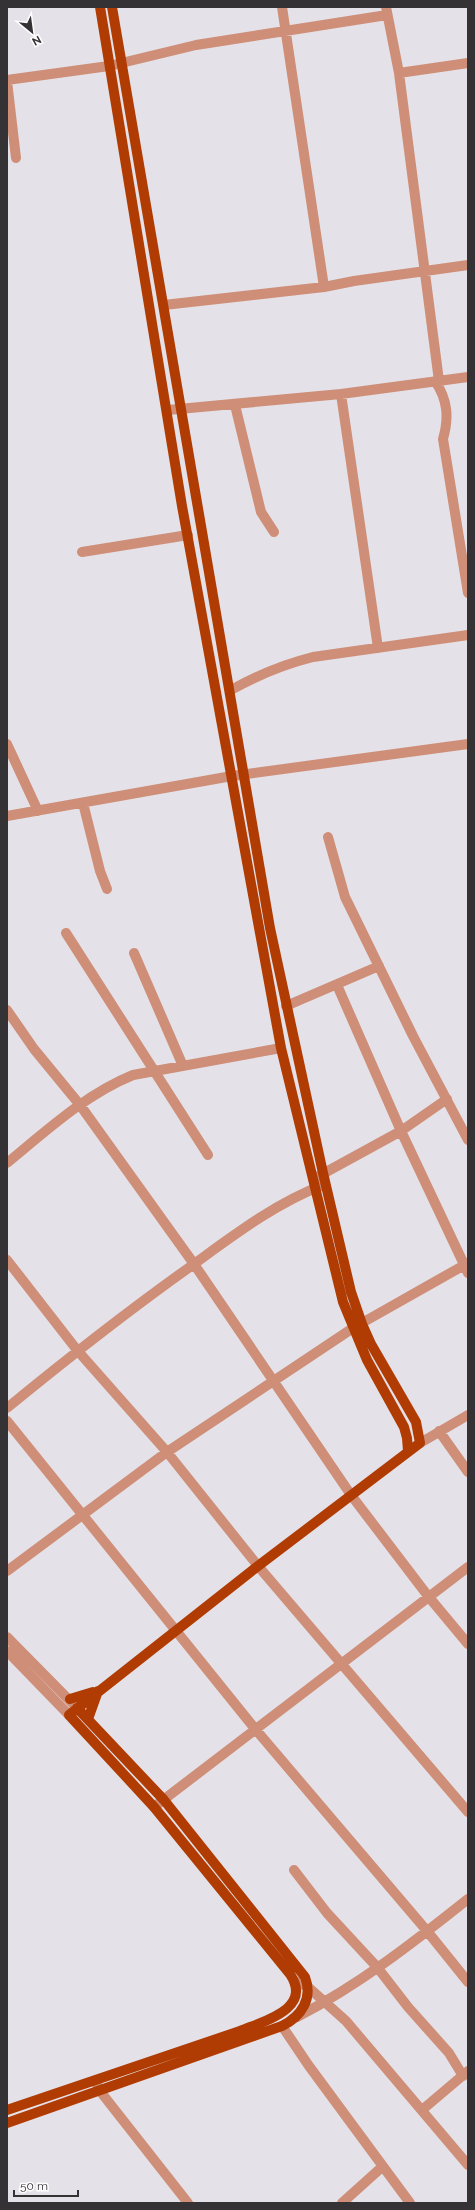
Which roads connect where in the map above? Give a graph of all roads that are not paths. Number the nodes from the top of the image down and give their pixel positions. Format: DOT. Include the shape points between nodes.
graph roads {
  1 [pos="100,7"];
  2 [pos="112,7"];
  3 [pos="282,7"];
  4 [pos="386,11"];
  5 [pos="285,31"];
  6 [pos="468,63"];
  7 [pos="121,64"];
  8 [pos="109,66"];
  9 [pos="399,73"];
  10 [pos="7,80"];
  11 [pos="16,158"];
  12 [pos="468,265"];
  13 [pos="425,270"];
  14 [pos="324,287"];
  15 [pos="164,305"];
  16 [pos="468,377"];
  17 [pos="437,381"];
  18 [pos="341,394"];
  19 [pos="235,405"];
  20 [pos="168,410"];
  21 [pos="180,410"];
  22 [pos="274,532"];
  23 [pos="188,535"];
  24 [pos="82,552"];
  25 [pos="468,593"];
  26 [pos="468,635"];
  27 [pos="378,648"];
  28 [pos="230,690"];
  29 [pos="7,744"];
  30 [pos="468,744"];
  31 [pos="244,774"];
  32 [pos="232,776"];
  33 [pos="84,803"];
  34 [pos="38,811"];
  35 [pos="7,816"];
  36 [pos="328,837"];
  37 [pos="107,889"];
  38 [pos="66,933"];
  39 [pos="134,953"];
  40 [pos="379,966"];
  41 [pos="337,985"];
  42 [pos="286,1006"];
  43 [pos="7,1010"];
  44 [pos="281,1048"];
  45 [pos="183,1066"];
  46 [pos="154,1071"];
  47 [pos="447,1099"];
  48 [pos="80,1105"];
  49 [pos="401,1131"];
  50 [pos="468,1140"];
  51 [pos="208,1154"];
  52 [pos="7,1163"];
  53 [pos="323,1173"];
  54 [pos="314,1183"];
  55 [pos="326,1184"];
  56 [pos="7,1260"];
  57 [pos="194,1264"];
  58 [pos="467,1267"];
  59 [pos="357,1326"];
  60 [pos="77,1350"];
  61 [pos="274,1382"];
  62 [pos="7,1408"];
  63 [pos="468,1415"];
  64 [pos="7,1422"];
  65 [pos="439,1431"];
  66 [pos="420,1443"];
  67 [pos="408,1451"];
  68 [pos="167,1452"];
  69 [pos="468,1472"];
  70 [pos="351,1495"];
  71 [pos="82,1517"];
  72 [pos="258,1566"];
  73 [pos="468,1567"];
  74 [pos="7,1571"];
  75 [pos="428,1596"];
  76 [pos="176,1631"];
  77 [pos="7,1637"];
  78 [pos="468,1644"];
  79 [pos="7,1651"];
  80 [pos="341,1663"];
  81 [pos="99,1690"];
  82 [pos="70,1699"];
  83 [pos="77,1708"];
  84 [pos="69,1714"];
  85 [pos="88,1719"];
  86 [pos="256,1730"];
  87 [pos="164,1800"];
  88 [pos="154,1807"];
  89 [pos="468,1812"];
  90 [pos="294,1870"];
  91 [pos="468,1899"];
  92 [pos="427,1931"];
  93 [pos="377,1967"];
  94 [pos="295,1981"];
  95 [pos="468,1982"];
  96 [pos="308,1986"];
  97 [pos="327,2002"];
  98 [pos="297,2017"];
  99 [pos="282,2026"];
  100 [pos="465,2073"];
  101 [pos="96,2081"];
  102 [pos="100,2091"];
  103 [pos="7,2110"];
  104 [pos="422,2110"];
  105 [pos="7,2123"];
  106 [pos="468,2165"];
  107 [pos="382,2167"];
  108 [pos="188,2203"];
  109 [pos="342,2203"];
  110 [pos="410,2203"];
  1 -- 8 [label="main road"];
  2 -- 7 [label="main road"];
  3 -- 5 [label="street"];
  4 -- 5 [label="street"];
  4 -- 9 [label="street"];
  5 -- 7 [label="street" via="196,45"];
  5 -- 14 [label="street"];
  6 -- 9 [label="street"];
  7 -- 8 [label="street"];
  7 -- 15 [label="main road"];
  8 -- 10 [label="street"];
  8 -- 20 [label="main road"];
  9 -- 13 [label="street"];
  10 -- 11 [label="street"];
  12 -- 13 [label="street"];
  13 -- 14 [label="street"];
  13 -- 17 [label="street"];
  14 -- 15 [label="street"];
  15 -- 21 [label="main road"];
  16 -- 17 [label="street"];
  17 -- 18 [label="street"];
  17 -- 25 [label="street" via="445,401 447,426 443,439"];
  18 -- 19 [label="street"];
  18 -- 27 [label="street"];
  19 -- 21 [label="street"];
  19 -- 22 [label="street" via="261,512"];
  20 -- 21 [label="street"];
  20 -- 23 [label="main road"];
  21 -- 28 [label="main road"];
  23 -- 24 [label="street"];
  23 -- 32 [label="main road"];
  26 -- 27 [label="street"];
  27 -- 28 [label="street" via="295,662 248,680"];
  28 -- 31 [label="main road"];
  29 -- 34 [label="street"];
  30 -- 31 [label="street"];
  31 -- 32 [label="street"];
  31 -- 42 [label="main road"];
  32 -- 33 [label="street"];
  32 -- 44 [label="main road"];
  33 -- 34 [label="street"];
  33 -- 37 [label="street" via="100,871"];
  34 -- 35 [label="street"];
  36 -- 40 [label="street" via="345,897"];
  38 -- 46 [label="street"];
  39 -- 45 [label="street"];
  40 -- 41 [label="street"];
  40 -- 47 [label="street"];
  41 -- 42 [label="street"];
  41 -- 49 [label="street"];
  42 -- 53 [label="main road"];
  43 -- 48 [label="street" via="34,1049"];
  44 -- 45 [label="street"];
  44 -- 54 [label="main road"];
  45 -- 46 [label="street"];
  46 -- 48 [label="street" via="116,1082"];
  46 -- 51 [label="street"];
  47 -- 49 [label="street"];
  47 -- 50 [label="street"];
  48 -- 52 [label="street"];
  48 -- 57 [label="street"];
  49 -- 53 [label="street"];
  49 -- 58 [label="street"];
  53 -- 54 [label="street"];
  53 -- 55 [label="main road"];
  54 -- 55 [label="street"];
  54 -- 57 [label="street"];
  54 -- 59 [label="main road" via="343,1302"];
  55 -- 59 [label="main road"];
  56 -- 60 [label="street"];
  57 -- 60 [label="street"];
  57 -- 61 [label="street"];
  58 -- 59 [label="street"];
  59 -- 61 [label="street"];
  59 -- 66 [label="main road" via="414,1416"];
  59 -- 67 [label="main road" via="367,1360 404,1427"];
  60 -- 62 [label="street"];
  60 -- 68 [label="street"];
  61 -- 68 [label="street"];
  61 -- 70 [label="street"];
  63 -- 65 [label="street"];
  64 -- 71 [label="street"];
  65 -- 66 [label="street"];
  65 -- 69 [label="street"];
  66 -- 67 [label="main road"];
  67 -- 70 [label="main road"];
  68 -- 71 [label="street"];
  68 -- 72 [label="street"];
  70 -- 72 [label="main road"];
  70 -- 75 [label="street"];
  71 -- 74 [label="street"];
  71 -- 76 [label="street"];
  72 -- 76 [label="main road"];
  72 -- 80 [label="street"];
  73 -- 75 [label="street"];
  75 -- 78 [label="street"];
  75 -- 80 [label="street"];
  76 -- 81 [label="main road"];
  76 -- 86 [label="street"];
  77 -- 82 [label="street"];
  79 -- 84 [label="street"];
  80 -- 86 [label="street"];
  80 -- 89 [label="street"];
  81 -- 82 [label="main road"];
  81 -- 83 [label="main road"];
  81 -- 85 [label="main road"];
  82 -- 83 [label="street"];
  83 -- 84 [label="main road"];
  83 -- 85 [label="main road"];
  84 -- 88 [label="main road"];
  85 -- 87 [label="main road"];
  86 -- 87 [label="street"];
  86 -- 92 [label="street"];
  87 -- 88 [label="street"];
  87 -- 96 [label="main road" via="305,1977"];
  88 -- 94 [label="main road"];
  90 -- 93 [label="street" via="327,1913"];
  91 -- 92 [label="street"];
  92 -- 93 [label="street"];
  92 -- 95 [label="street"];
  93 -- 97 [label="street"];
  93 -- 100 [label="street"];
  94 -- 96 [label="street"];
  94 -- 101 [label="main road" via="296,1993 288,2010"];
  96 -- 97 [label="street"];
  96 -- 98 [label="main road" via="305,2003"];
  97 -- 98 [label="street"];
  97 -- 104 [label="street"];
  98 -- 99 [label="main road"];
  99 -- 102 [label="main road"];
  99 -- 107 [label="street"];
  100 -- 104 [label="street"];
  101 -- 102 [label="street"];
  101 -- 103 [label="main road"];
  102 -- 105 [label="main road"];
  102 -- 108 [label="street"];
  104 -- 106 [label="street"];
  107 -- 109 [label="street"];
  107 -- 110 [label="street"];
}
